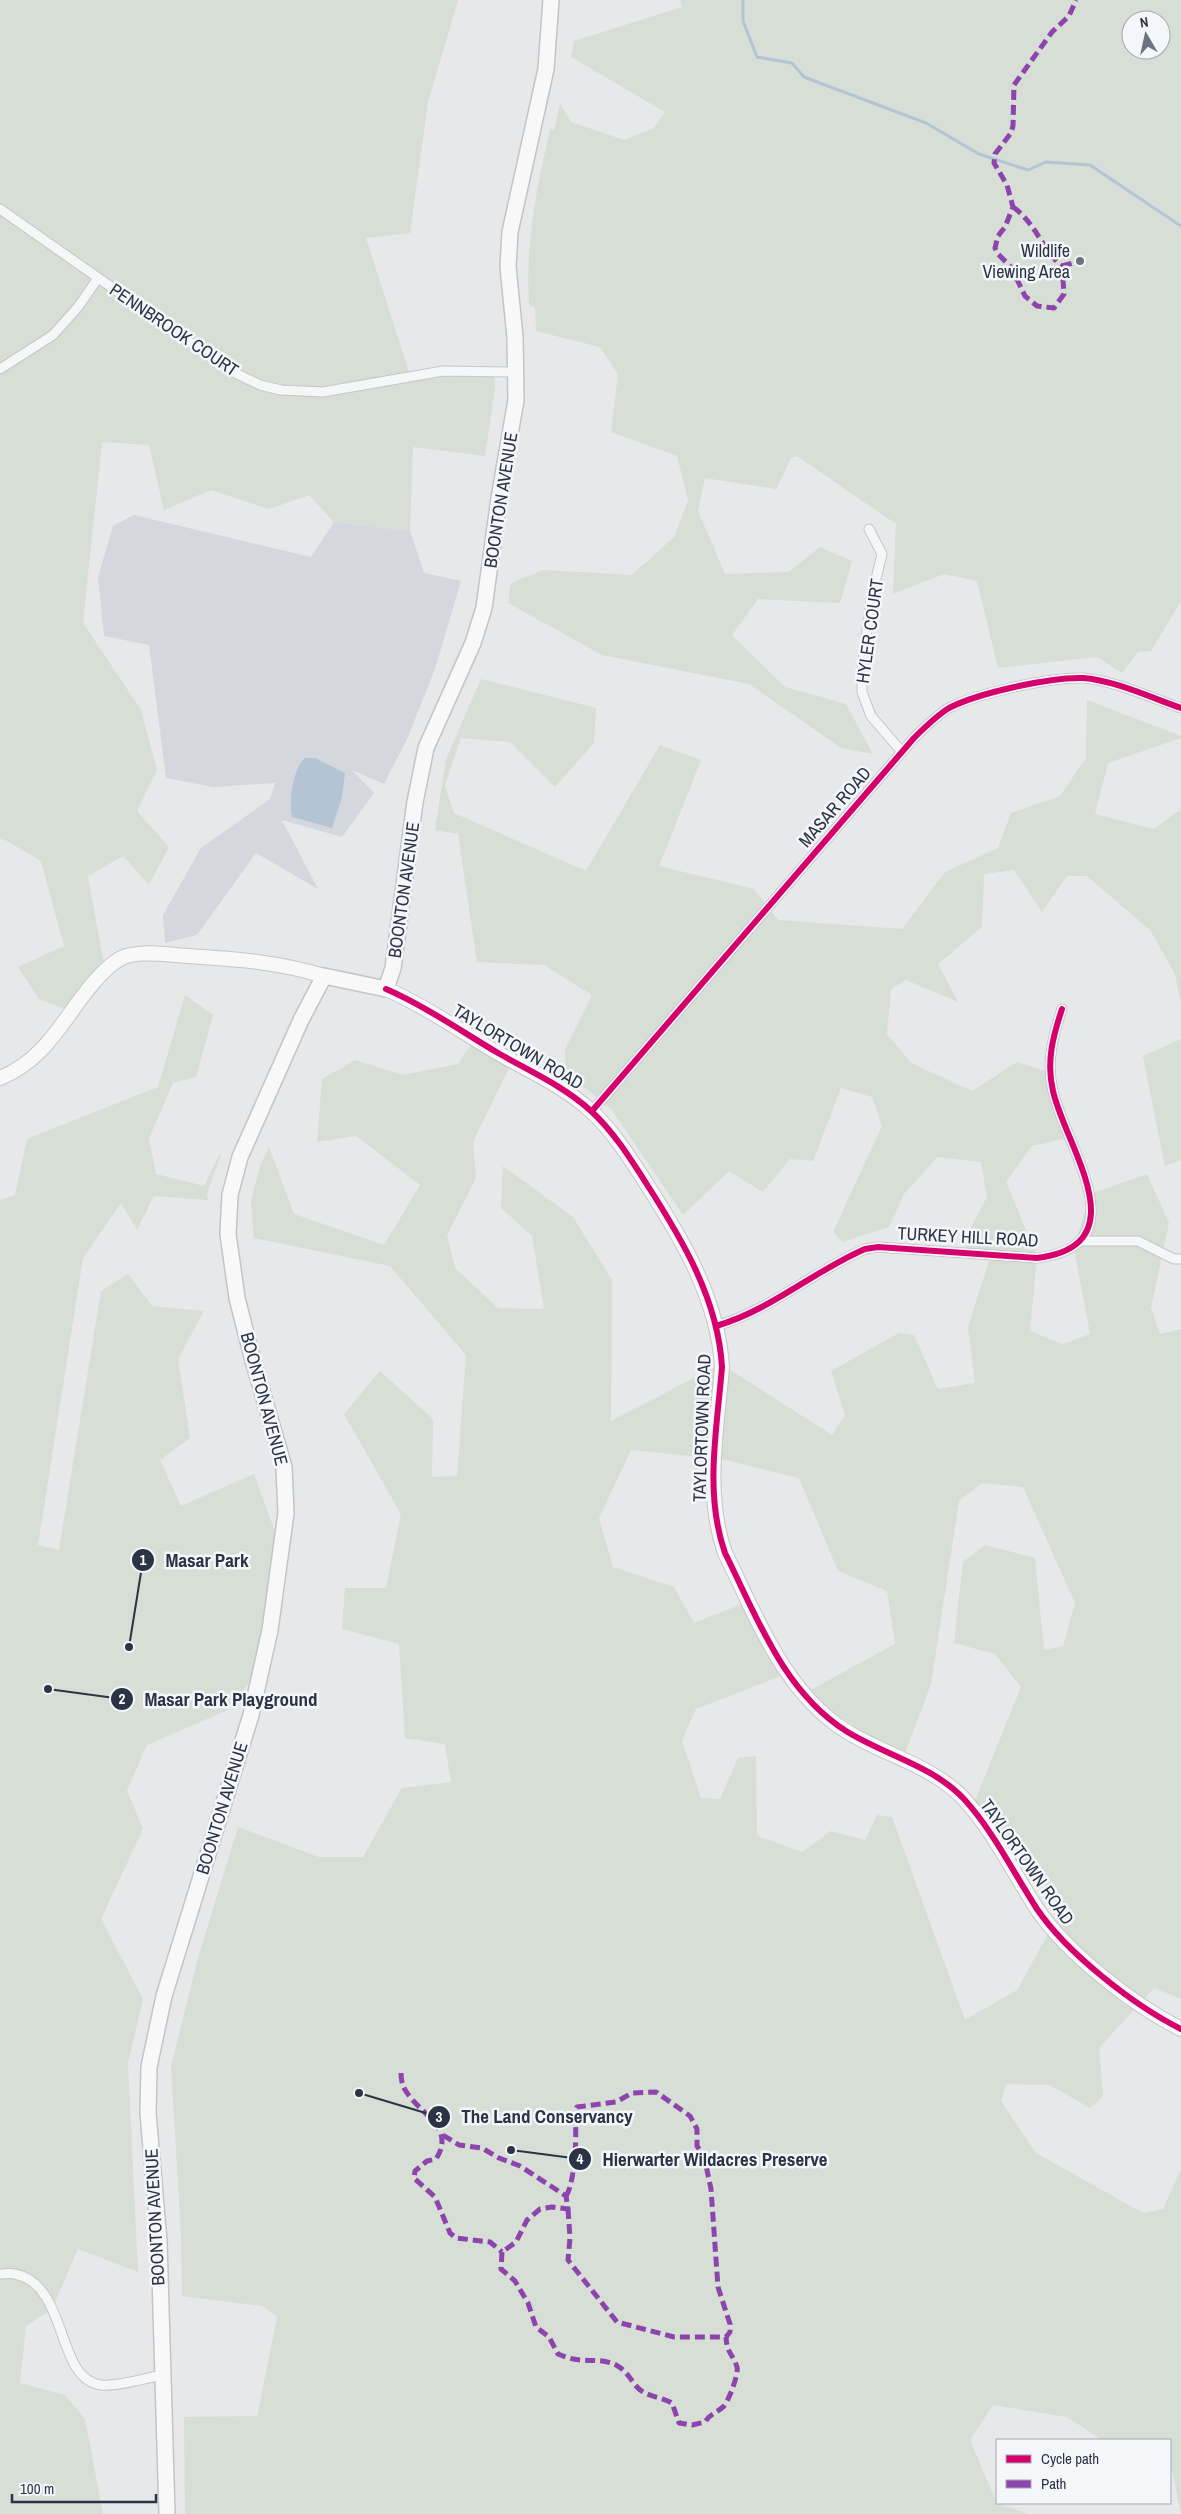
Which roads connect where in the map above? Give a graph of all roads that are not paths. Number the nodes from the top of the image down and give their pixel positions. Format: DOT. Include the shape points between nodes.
graph roads {
  1 [pos="551,0"];
  2 [pos="0,209"];
  3 [pos="98,278"];
  4 [pos="0,369"];
  5 [pos="516,372"];
  6 [pos="869,529"];
  7 [pos="1181,708"];
  8 [pos="902,752"];
  9 [pos="324,976"];
  10 [pos="386,989"];
  11 [pos="1062,1009"];
  12 [pos="0,1078"];
  13 [pos="592,1111"];
  14 [pos="1080,1241"];
  15 [pos="1181,1259"];
  16 [pos="716,1326"];
  17 [pos="1181,2029"];
  18 [pos="0,2274"];
  19 [pos="162,2375"];
  20 [pos="167,2514"];
  1 -- 5 [label="main road, BOONTON AVENUE" via="546,69 510,232 508,267"];
  2 -- 3 [label="street, PENNBROOK COURT"];
  3 -- 4 [label="street" via="74,313 53,335"];
  3 -- 5 [label="street, PENNBROOK COURT" via="231,371 281,390 323,392 443,371"];
  5 -- 10 [label="main road, BOONTON AVENUE" via="514,417 484,608 473,643 426,748 393,968"];
  6 -- 8 [label="street, HYLER COURT" via="882,554 871,599 862,692 871,716"];
  7 -- 8 [label="street, MASAR ROAD" via="1106,683 1083,678 1062,680 969,699 929,722"];
  8 -- 13 [label="street, MASAR ROAD"];
  9 -- 10 [label="main road"];
  9 -- 12 [label="street" via="281,964 254,961 144,953 125,956 95,982 46,1046 22,1066"];
  9 -- 19 [label="main road, BOONTON AVENUE" via="240,1157 230,1195 228,1234 238,1298 284,1467 286,1513 270,1630 251,1715 175,1958 152,2048 148,2113 159,2241"];
  10 -- 13 [label="street, TAYLORTOWN ROAD" via="565,1091"];
  11 -- 14 [label="street" via="1051,1044 1050,1071 1058,1109 1079,1159 1090,1197 1089,1223"];
  13 -- 16 [label="street, TAYLORTOWN ROAD" via="613,1135 674,1227 687,1250"];
  14 -- 15 [label="street" via="1138,1241 1174,1259"];
  14 -- 16 [label="street, TURKEY HILL ROAD" via="1066,1252 1037,1258 866,1248 769,1304"];
  16 -- 17 [label="street, TAYLORTOWN ROAD" via="722,1367 714,1515 725,1553 778,1661 830,1719 866,1743 913,1764 952,1788 996,1839 1048,1924 1096,1970"];
  18 -- 19 [label="street" via="16,2274 28,2279 48,2298 76,2366 87,2380 102,2385"];
  19 -- 20 [label="main road, BOONTON AVENUE"];
}
